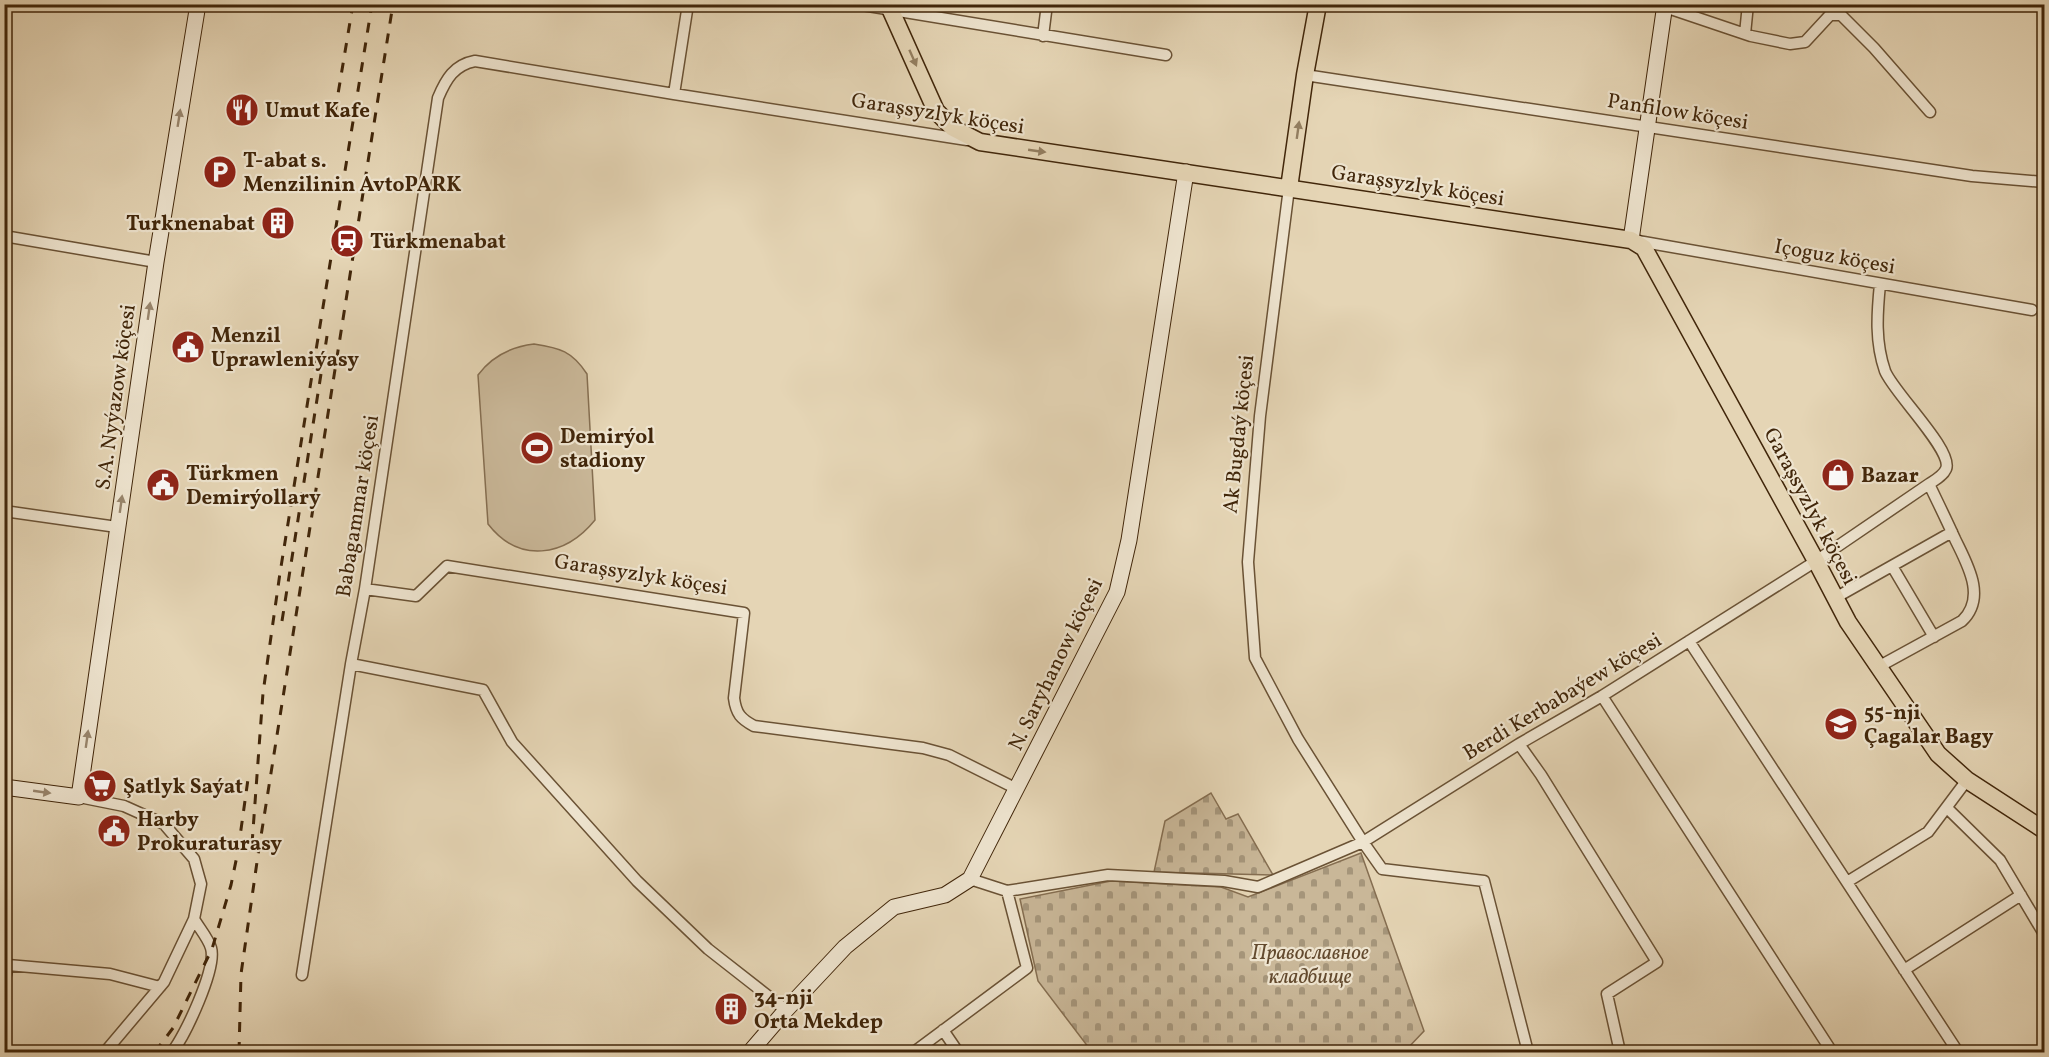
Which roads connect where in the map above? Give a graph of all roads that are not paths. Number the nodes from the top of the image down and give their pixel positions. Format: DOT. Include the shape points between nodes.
graph roads {
  1 [pos="198,4"];
  2 [pos="688,4"];
  3 [pos="856,4"];
  4 [pos="1047,4"];
  5 [pos="1318,4"];
  6 [pos="1748,4"];
  7 [pos="1665,6"];
  8 [pos="890,7"];
  9 [pos="1745,34"];
  10 [pos="1043,36"];
  11 [pos="1166,55"];
  12 [pos="475,61"];
  13 [pos="1305,75"];
  14 [pos="674,94"];
  15 [pos="1930,112"];
  16 [pos="1648,126"];
  17 [pos="980,142"];
  18 [pos="1186,172"];
  19 [pos="2044,182"];
  20 [pos="1289,188"];
  21 [pos="4,236"];
  22 [pos="1631,240"];
  23 [pos="156,262"];
  24 [pos="1880,284"];
  25 [pos="2032,310"];
  26 [pos="1929,484"];
  27 [pos="4,511"];
  28 [pos="117,527"];
  29 [pos="1952,532"];
  30 [pos="1816,561"];
  31 [pos="1892,566"];
  32 [pos="365,589"];
  33 [pos="1835,598"];
  34 [pos="1934,637"];
  35 [pos="1689,641"];
  36 [pos="351,664"];
  37 [pos="1878,667"];
  38 [pos="1602,696"];
  39 [pos="1519,744"];
  40 [pos="1967,780"];
  41 [pos="4,787"];
  42 [pos="1017,789"];
  43 [pos="79,796"];
  44 [pos="1947,808"];
  45 [pos="2044,830"];
  46 [pos="1362,842"];
  47 [pos="970,879"];
  48 [pos="1847,882"];
  49 [pos="1006,891"];
  50 [pos="2021,895"];
  51 [pos="194,919"];
  52 [pos="2044,934"];
  53 [pos="1904,970"];
  54 [pos="302,975"];
  55 [pos="4,984"];
  56 [pos="160,987"];
  57 [pos="786,1010"];
  58 [pos="943,1030"];
  59 [pos="2044,1049"];
  60 [pos="105,1053"];
  61 [pos="172,1053"];
  62 [pos="750,1053"];
  63 [pos="914,1053"];
  64 [pos="958,1053"];
  65 [pos="1528,1053"];
  66 [pos="1620,1053"];
  67 [pos="1832,1053"];
  68 [pos="1958,1053"];
  69 [pos="2040,1053"];
  23 -- 1 [label="street, S.A. Nyýazow köçesi, one-way"];
  2 -- 14 [label="street"];
  3 -- 8 [label="street"];
  4 -- 10 [label="street"];
  5 -- 13 [label="main road, Ak Bugdaý köçesi"];
  6 -- 9 [label="street"];
  7 -- 9 [label="street"];
  7 -- 16 [label="street"];
  8 -- 10 [label="street"];
  8 -- 17 [label="main road, one-way" via="936,111 953,128"];
  9 -- 15 [label="street" via="1801,44 1830,15 1841,15"];
  10 -- 11 [label="street"];
  12 -- 14 [label="street, Garaşsyzlyk köçesi"];
  12 -- 32 [label="street, Babagammar köçesi" via="454,70 438,98"];
  13 -- 16 [label="street, Panfilow köçesi"];
  20 -- 13 [label="main road, Ak Bugdaý köçesi, one-way"];
  14 -- 17 [label="street, Garaşsyzlyk köçesi"];
  16 -- 19 [label="street, Panfilow köçesi" via="1972,176"];
  16 -- 22 [label="street"];
  17 -- 18 [label="main road, Garaşsyzlyk köçesi, one-way"];
  18 -- 20 [label="main road, Garaşsyzlyk köçesi"];
  18 -- 42 [label="street, N. Saryhanow köçesi" via="1129,540 1117,592"];
  20 -- 22 [label="main road, Garaşsyzlyk köçesi"];
  20 -- 46 [label="street, Ak Bugdaý köçesi" via="1260,416 1248,562 1255,658 1298,739"];
  21 -- 23 [label="street"];
  22 -- 24 [label="street, Içoguz köçesi"];
  22 -- 30 [label="main road, Garaşsyzlyk köçesi" via="1644,248"];
  28 -- 23 [label="street, S.A. Nyýazow köçesi, one-way"];
  24 -- 25 [label="street, Içoguz köçesi"];
  24 -- 26 [label="street, Berdi Kerbabaýew köçesi" via="1876,333 1886,374 1947,461 1944,473"];
  26 -- 29 [label="street"];
  26 -- 30 [label="street, Berdi Kerbabaýew köçesi"];
  27 -- 28 [label="street"];
  43 -- 28 [label="street, S.A. Nyýazow köçesi, one-way"];
  29 -- 31 [label="street"];
  29 -- 34 [label="street" via="1971,569 1973,600 1970,613 1962,621"];
  30 -- 33 [label="main road, Garaşsyzlyk köçesi"];
  30 -- 35 [label="street, Berdi Kerbabaýew köçesi"];
  31 -- 33 [label="street"];
  31 -- 34 [label="street"];
  32 -- 36 [label="street, Babagammar köçesi"];
  32 -- 42 [label="street, Garaşsyzlyk köçesi" via="416,597 447,566 744,613 734,698 735,710 742,719 754,726 923,748 950,755"];
  33 -- 37 [label="main road, Garaşsyzlyk köçesi"];
  34 -- 37 [label="street"];
  35 -- 38 [label="street, Berdi Kerbabaýew köçesi"];
  35 -- 48 [label="street"];
  36 -- 54 [label="street, Babagammar köçesi"];
  36 -- 57 [label="street" via="483,690 512,742 637,882 708,949"];
  37 -- 40 [label="main road, Garaşsyzlyk köçesi" via="1938,754"];
  38 -- 39 [label="street, Berdi Kerbabaýew köçesi"];
  38 -- 67 [label="street"];
  39 -- 46 [label="street, Berdi Kerbabaýew köçesi"];
  39 -- 66 [label="street" via="1657,962 1607,994"];
  40 -- 44 [label="street"];
  40 -- 45 [label="main road, Garaşsyzlyk köçesi"];
  41 -- 43 [label="street, one-way"];
  42 -- 47 [label="street, N. Saryhanow köçesi"];
  43 -- 51 [label="street" via="124,806 164,824 194,859 201,884"];
  44 -- 48 [label="street" via="1928,832"];
  44 -- 50 [label="street" via="2000,860"];
  46 -- 49 [label="street, Berdi Kerbabaýew köçesi" via="1258,887 1224,881 1108,875"];
  46 -- 65 [label="street, Ak Bugdaý köçesi" via="1382,869 1484,881"];
  47 -- 49 [label="street, Berdi Kerbabaýew köçesi"];
  47 -- 57 [label="street" via="945,895 894,907 845,947"];
  48 -- 53 [label="street"];
  49 -- 58 [label="street" via="1027,968"];
  50 -- 52 [label="street"];
  50 -- 53 [label="street"];
  51 -- 56 [label="street"];
  51 -- 61 [label="street" via="212,949 206,984"];
  53 -- 68 [label="street"];
  55 -- 56 [label="street" via="8,965 110,975"];
  56 -- 60 [label="street"];
  57 -- 62 [label="street"];
  58 -- 63 [label="street"];
  58 -- 64 [label="street"];
  59 -- 69 [label="street"];
}
